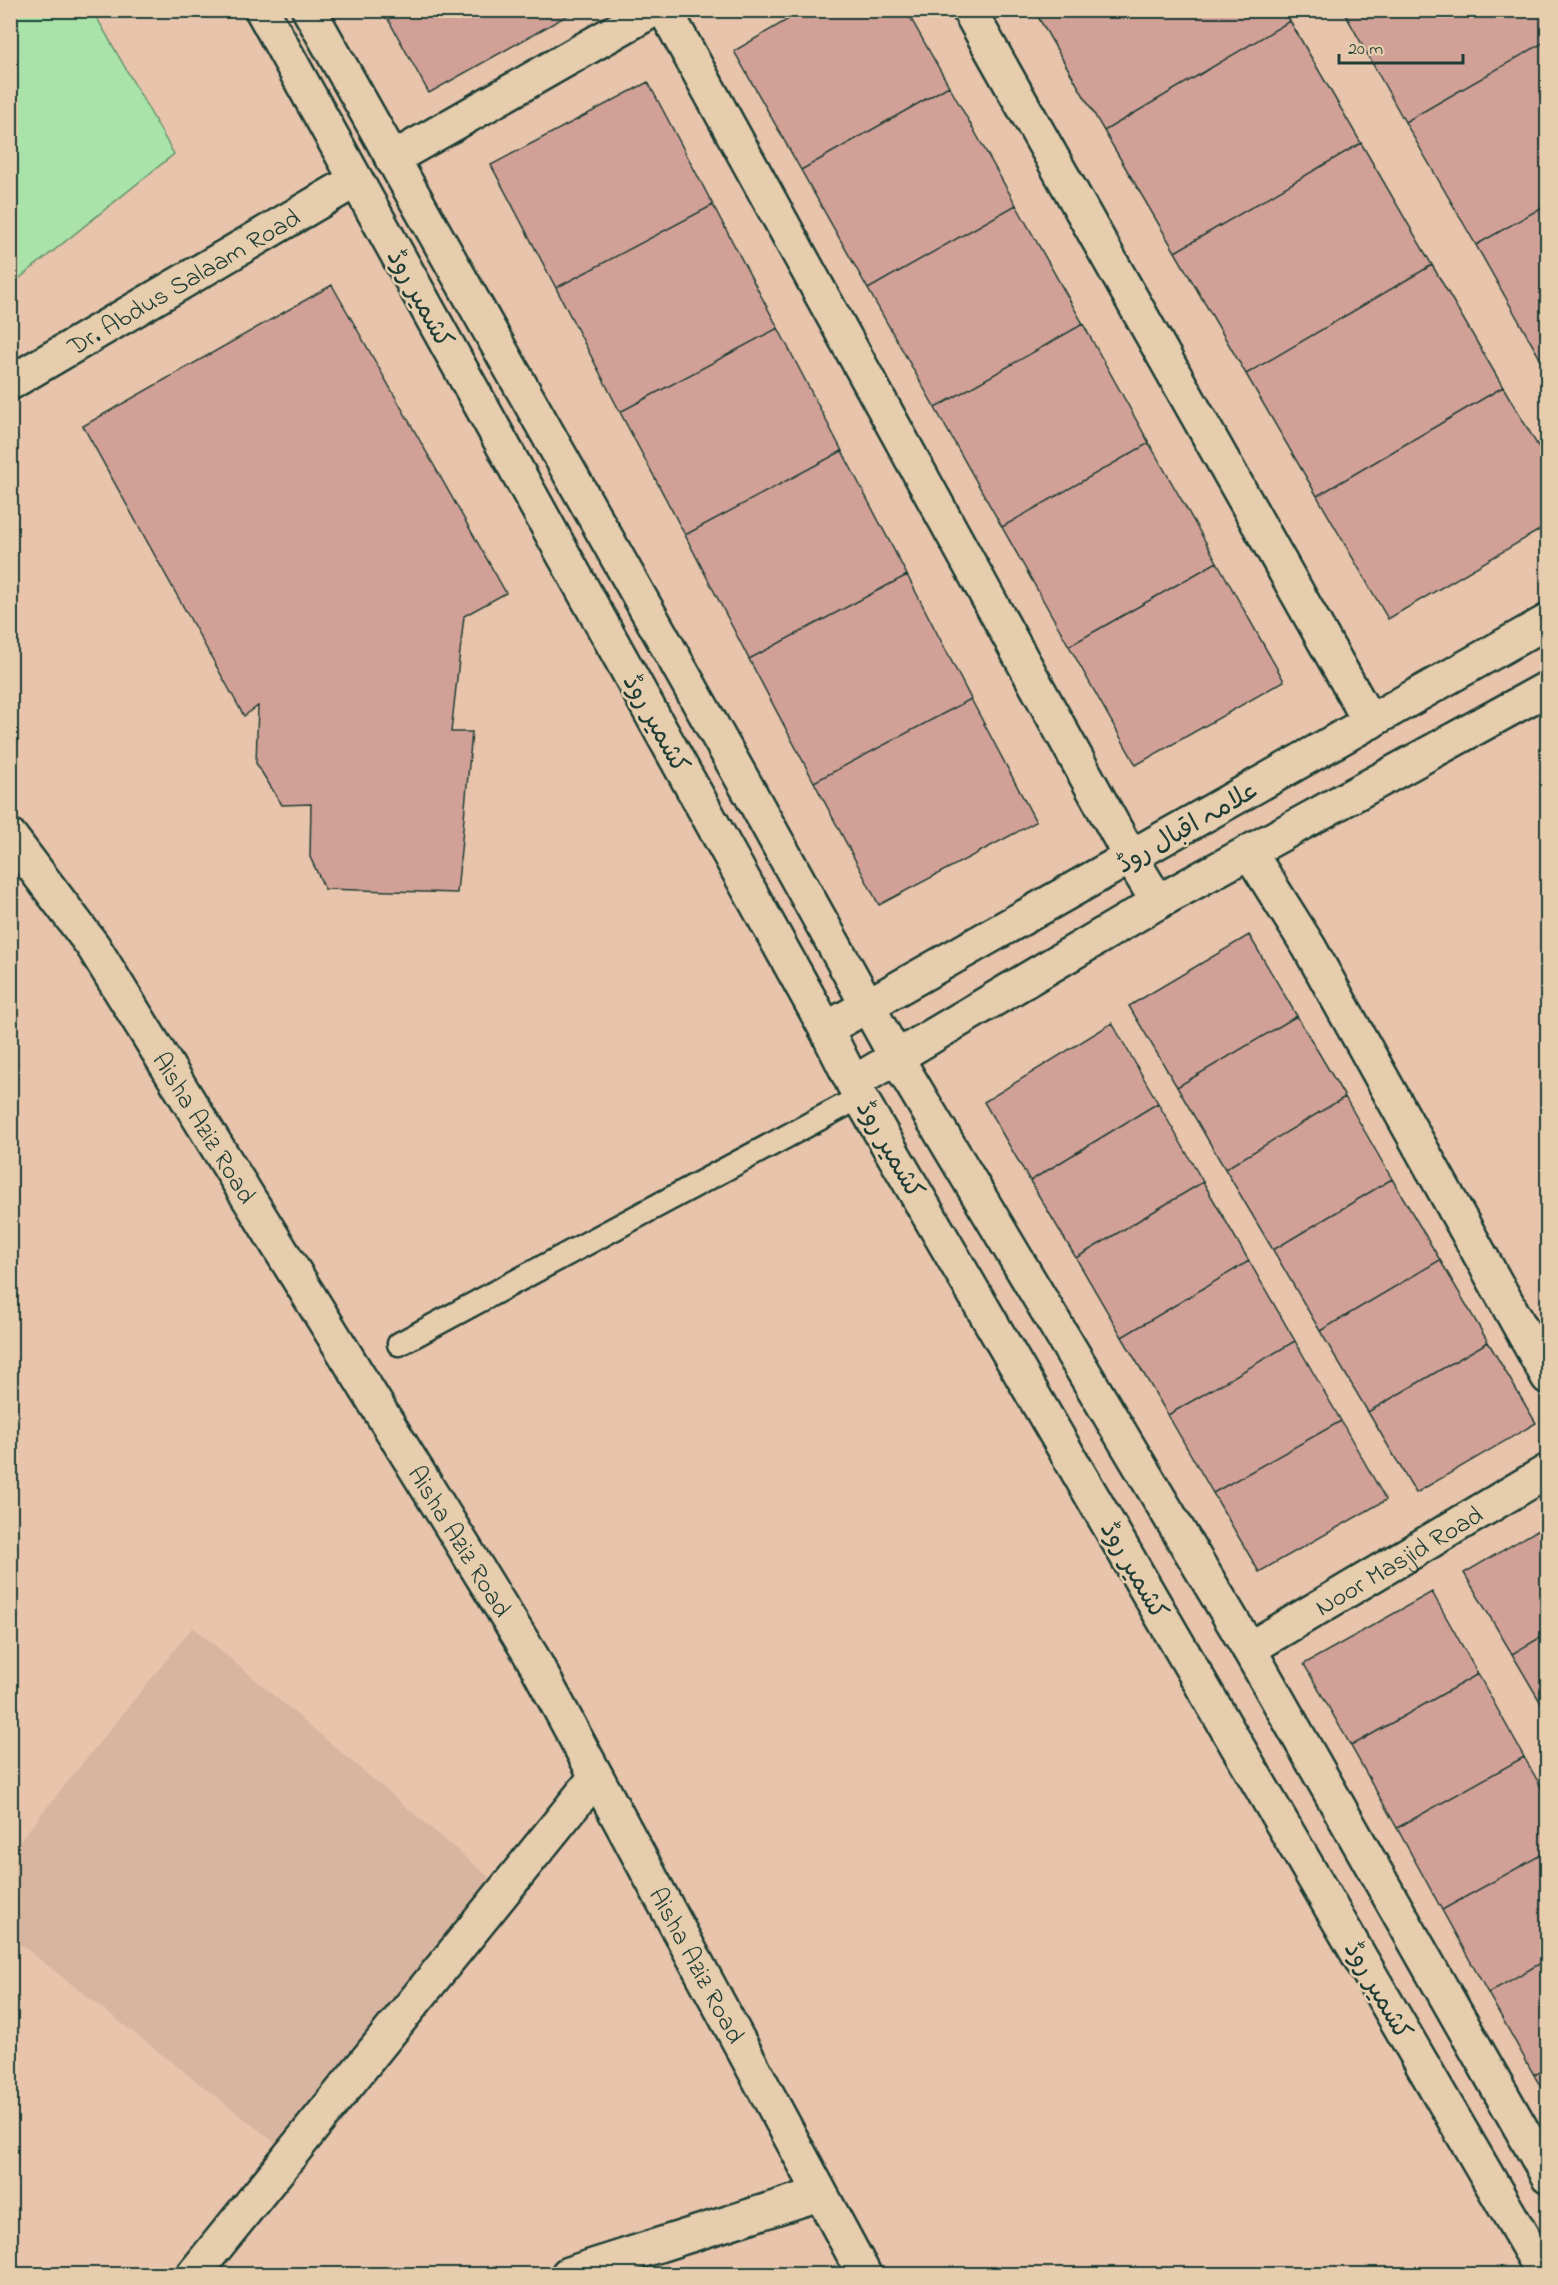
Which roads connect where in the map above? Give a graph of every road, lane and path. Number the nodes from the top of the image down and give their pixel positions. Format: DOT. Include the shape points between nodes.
graph roads {
  1 [pos="262,10"];
  2 [pos="309,10"];
  3 [pos="653,10"];
  4 [pos="665,10"];
  5 [pos="969,10"];
  6 [pos="392,159"];
  7 [pos="356,180"];
  8 [pos="10,383"];
  9 [pos="1548,621"];
  10 [pos="1548,688"];
  11 [pos="1370,722"];
  12 [pos="10,836"];
  13 [pos="1250,853"];
  14 [pos="1131,858"];
  15 [pos="1158,902"];
  16 [pos="867,1006"];
  17 [pos="826,1029"];
  18 [pos="896,1057"];
  19 [pos="857,1090"];
  20 [pos="399,1344"];
  21 [pos="1548,1377"];
  22 [pos="1548,1471"];
  23 [pos="1249,1648"];
  24 [pos="596,1777"];
  25 [pos="1548,2176"];
  26 [pos="819,2194"];
  27 [pos="194,2274"];
  28 [pos="568,2274"];
  29 [pos="864,2274"];
  30 [pos="1544,2274"];
  1 -- 7 [label="main road, کشمیر روڈ"];
  2 -- 6 [label="main road, کشمیر روڈ"];
  3 -- 6 [label="main road"];
  4 -- 14 [label="main road"];
  5 -- 11 [label="main road"];
  6 -- 16 [label="main road, کشمیر روڈ"];
  7 -- 8 [label="main road, Dr. Abdus Salaam Road"];
  7 -- 17 [label="main road, کشمیر روڈ"];
  9 -- 11 [label="main road, علامہ اقبال روڈ"];
  10 -- 13 [label="main road, علامہ اقبال روڈ"];
  11 -- 14 [label="main road, علامہ اقبال روڈ"];
  12 -- 24 [label="main road, Aisha Aziz Road" via="100,956 532,1657"];
  13 -- 15 [label="main road, علامہ اقبال روڈ"];
  13 -- 21 [label="main road" via="1309,946"];
  14 -- 15 [label="main road"];
  14 -- 16 [label="main road, علامہ اقبال روڈ"];
  15 -- 18 [label="main road, علامہ اقبال روڈ"];
  16 -- 17 [label="main road, علامہ اقبال روڈ"];
  16 -- 18 [label="main road, کشمیر روڈ"];
  17 -- 19 [label="main road, کشمیر روڈ"];
  18 -- 19 [label="main road, علامہ اقبال روڈ"];
  18 -- 23 [label="main road, کشمیر روڈ"];
  19 -- 20 [label="lane"];
  19 -- 30 [label="main road, کشمیر روڈ"];
  22 -- 23 [label="main road, Noor Masjid Road"];
  23 -- 25 [label="main road, کشمیر روڈ"];
  24 -- 26 [label="main road, Aisha Aziz Road"];
  24 -- 27 [label="main road"];
  26 -- 28 [label="main road"];
  26 -- 29 [label="main road, Aisha Aziz Road"];
}
